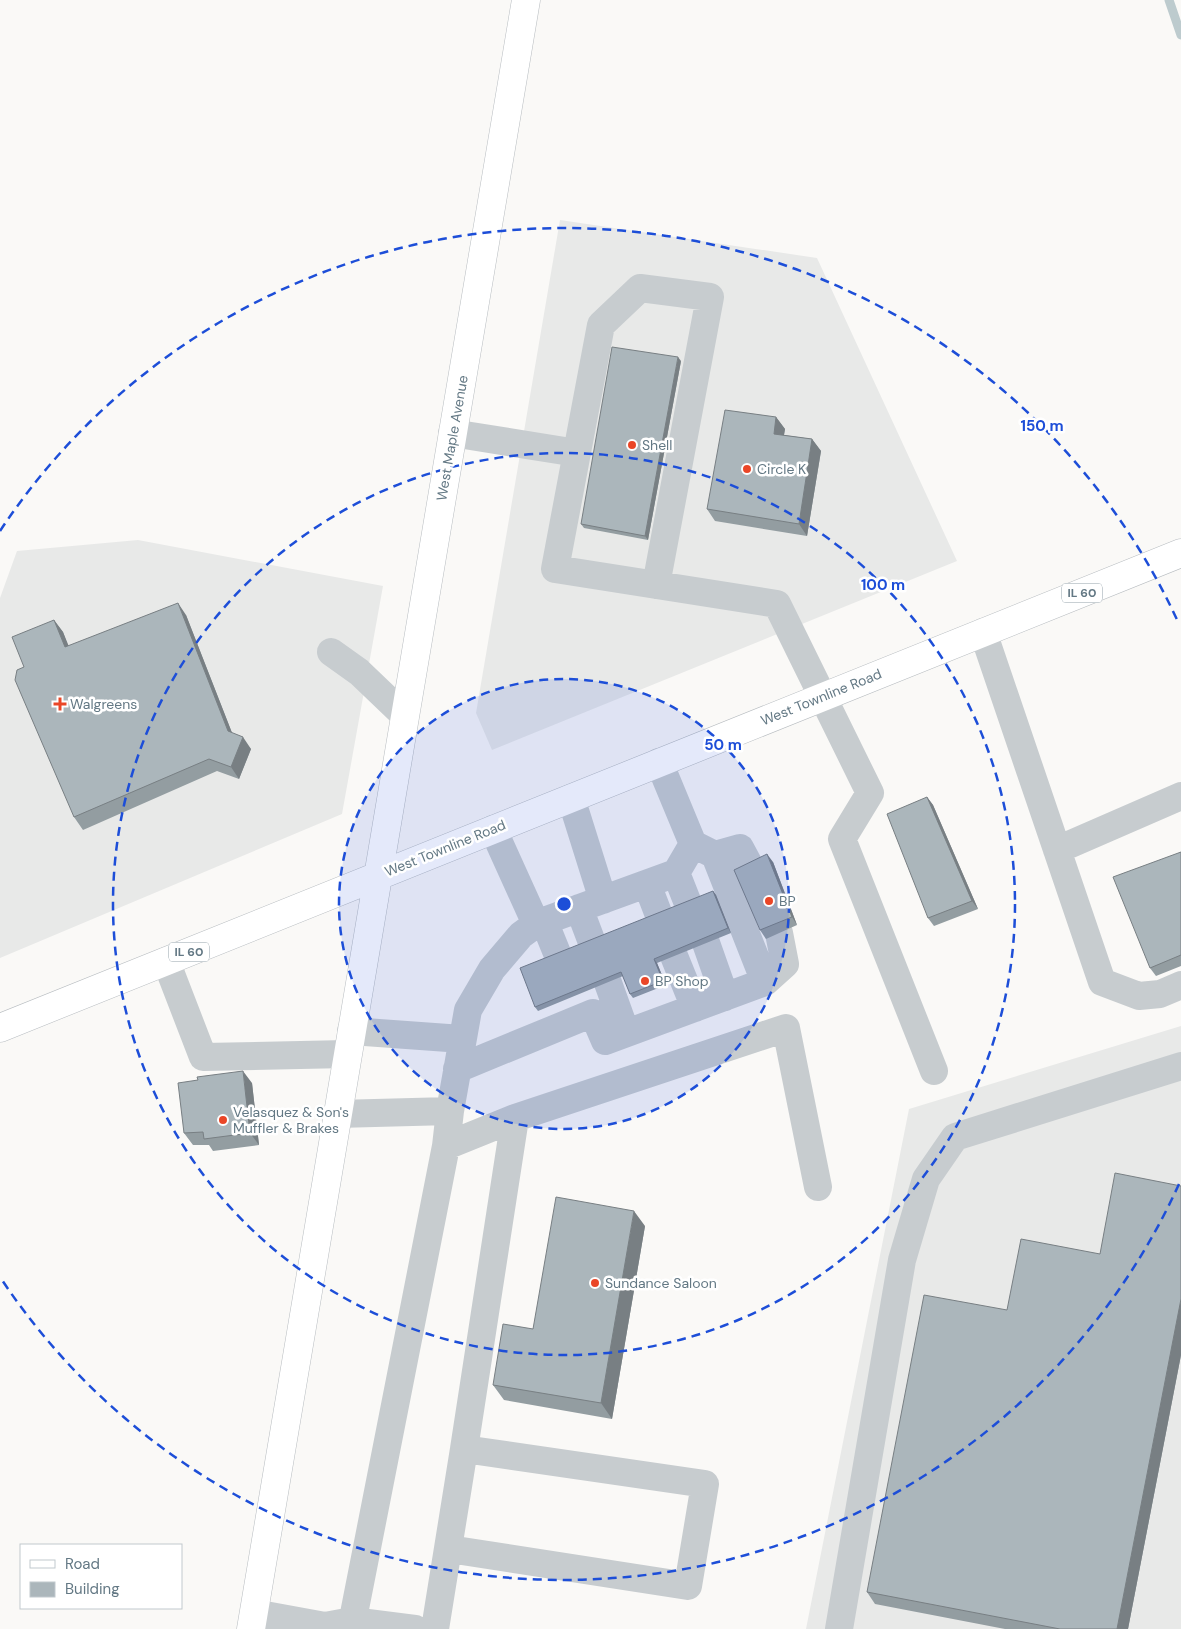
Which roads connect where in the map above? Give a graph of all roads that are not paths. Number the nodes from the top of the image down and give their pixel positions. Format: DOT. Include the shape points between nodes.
graph roads {
  1 [pos="526,0"];
  2 [pos="452,433"];
  3 [pos="577,453"];
  4 [pos="1181,553"];
  5 [pos="656,585"];
  6 [pos="983,632"];
  7 [pos="331,652"];
  8 [pos="823,696"];
  9 [pos="404,716"];
  10 [pos="659,762"];
  11 [pos="1181,796"];
  12 [pos="571,798"];
  13 [pos="493,829"];
  14 [pos="704,849"];
  15 [pos="1057,850"];
  16 [pos="753,872"];
  17 [pos="676,873"];
  18 [pos="377,875"];
  19 [pos="647,884"];
  20 [pos="591,904"];
  21 [pos="689,906"];
  22 [pos="660,918"];
  23 [pos="540,923"];
  24 [pos="779,933"];
  25 [pos="706,943"];
  26 [pos="593,945"];
  27 [pos="674,956"];
  28 [pos="559,958"];
  29 [pos="166,961"];
  30 [pos="608,982"];
  31 [pos="765,982"];
  32 [pos="1181,985"];
  33 [pos="725,997"];
  34 [pos="695,1008"];
  35 [pos="0,1028"];
  36 [pos="626,1033"];
  37 [pos="462,1039"];
  38 [pos="349,1042"];
  39 [pos="1181,1066"];
  40 [pos="457,1069"];
  41 [pos="934,1071"];
  42 [pos="450,1112"];
  43 [pos="337,1114"];
  44 [pos="515,1118"];
  45 [pos="446,1146"];
  46 [pos="818,1187"];
  47 [pos="464,1448"];
  48 [pos="449,1549"];
  49 [pos="252,1621"];
  50 [pos="352,1625"];
  51 [pos="414,1629"];
  52 [pos="435,1629"];
  53 [pos="840,1629"];
  1 -- 2 [label="main road, West Maple Avenue"];
  2 -- 3 [label="lane"];
  2 -- 9 [label="main road, West Maple Avenue"];
  3 -- 5 [label="lane" via="555,569"];
  3 -- 5 [label="lane" via="601,325 640,288 710,297"];
  4 -- 6 [label="main road, West Townline Road / IL 60"];
  5 -- 8 [label="lane" via="777,604"];
  6 -- 8 [label="main road, West Townline Road / IL 60"];
  6 -- 15 [label="lane"];
  7 -- 9 [label="lane" via="359,672"];
  8 -- 10 [label="main road, West Townline Road / IL 60"];
  8 -- 41 [label="lane" via="870,792 842,839"];
  9 -- 18 [label="main road, West Maple Avenue"];
  10 -- 12 [label="main road, West Townline Road / IL 60"];
  10 -- 14 [label="lane"];
  11 -- 15 [label="lane"];
  12 -- 13 [label="main road, West Townline Road / IL 60"];
  12 -- 20 [label="lane"];
  13 -- 18 [label="main road, West Townline Road / IL 60"];
  13 -- 23 [label="lane"];
  14 -- 16 [label="lane" via="740,848"];
  14 -- 17 [label="lane"];
  14 -- 31 [label="lane"];
  15 -- 32 [label="lane" via="1102,982 1139,996 1160,994"];
  17 -- 19 [label="lane"];
  17 -- 21 [label="lane"];
  18 -- 29 [label="main road, IL 60"];
  18 -- 38 [label="main road, West Maple Avenue"];
  19 -- 20 [label="lane"];
  19 -- 22 [label="lane"];
  20 -- 23 [label="lane"];
  20 -- 26 [label="lane"];
  23 -- 28 [label="lane"];
  23 -- 37 [label="lane" via="521,934 492,970 468,1010"];
  24 -- 31 [label="lane" via="785,964"];
  25 -- 33 [label="lane"];
  27 -- 34 [label="lane"];
  29 -- 35 [label="main road, IL 60"];
  29 -- 38 [label="lane" via="203,1058"];
  30 -- 36 [label="lane"];
  31 -- 33 [label="lane"];
  33 -- 34 [label="lane"];
  34 -- 36 [label="lane"];
  36 -- 40 [label="lane" via="605,1041 593,1013 577,1007"];
  37 -- 38 [label="lane"];
  37 -- 40 [label="lane"];
  38 -- 43 [label="main road, West Maple Avenue"];
  39 -- 53 [label="lane" via="955,1138 926,1179 902,1260"];
  40 -- 42 [label="lane"];
  42 -- 43 [label="lane"];
  42 -- 45 [label="lane"];
  43 -- 49 [label="main road, West Maple Avenue"];
  44 -- 45 [label="lane"];
  44 -- 46 [label="lane" via="786,1028"];
  44 -- 47 [label="lane"];
  45 -- 50 [label="lane"];
  47 -- 48 [label="lane"];
  47 -- 48 [label="lane" via="706,1484 688,1586"];
  48 -- 52 [label="lane"];
  49 -- 50 [label="lane"];
  50 -- 51 [label="lane"];
}
